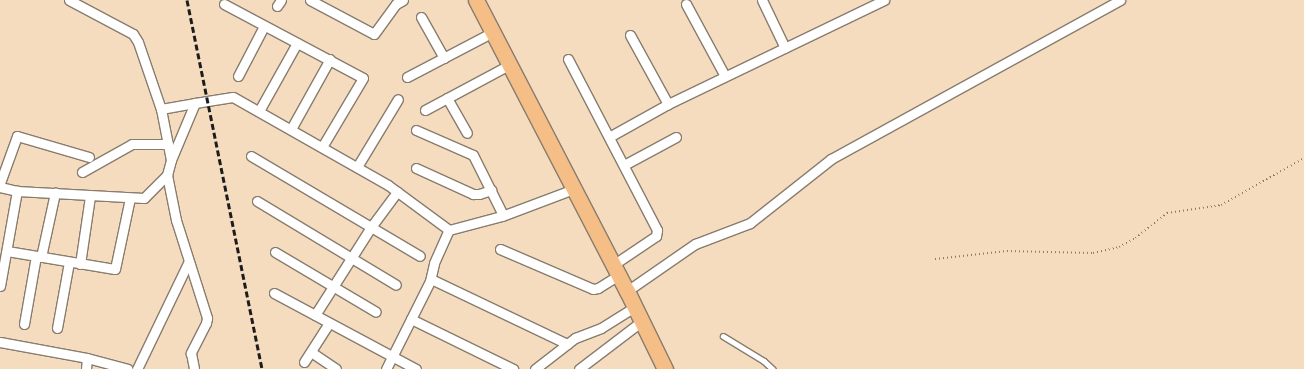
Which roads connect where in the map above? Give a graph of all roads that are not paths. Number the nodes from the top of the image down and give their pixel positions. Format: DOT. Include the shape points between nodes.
graph roads {
  1 [pos="69,0"];
  2 [pos="310,0"];
  3 [pos="476,0"];
  4 [pos="762,0"];
  5 [pos="884,0"];
  6 [pos="1120,0"];
  7 [pos="396,1"];
  8 [pos="224,4"];
  9 [pos="686,4"];
  10 [pos="421,17"];
  11 [pos="264,26"];
  12 [pos="493,32"];
  13 [pos="630,35"];
  14 [pos="297,43"];
  15 [pos="785,48"];
  16 [pos="444,58"];
  17 [pos="330,59"];
  18 [pos="568,59"];
  19 [pos="510,65"];
  20 [pos="238,76"];
  21 [pos="725,76"];
  22 [pos="408,77"];
  23 [pos="447,98"];
  24 [pos="398,99"];
  25 [pos="195,103"];
  26 [pos="668,104"];
  27 [pos="161,109"];
  28 [pos="425,110"];
  29 [pos="259,111"];
  30 [pos="291,129"];
  31 [pos="416,130"];
  32 [pos="467,133"];
  33 [pos="609,137"];
  34 [pos="676,137"];
  35 [pos="168,144"];
  36 [pos="322,147"];
  37 [pos="251,156"];
  38 [pos="89,157"];
  39 [pos="171,160"];
  40 [pos="624,165"];
  41 [pos="357,167"];
  42 [pos="416,168"];
  43 [pos="82,172"];
  44 [pos="167,175"];
  45 [pos="0,183"];
  46 [pos="0,187"];
  47 [pos="574,189"];
  48 [pos="17,190"];
  49 [pos="491,190"];
  50 [pos="396,192"];
  51 [pos="54,193"];
  52 [pos="90,196"];
  53 [pos="130,198"];
  54 [pos="257,201"];
  55 [pos="503,215"];
  56 [pos="371,227"];
  57 [pos="449,230"];
  58 [pos="500,249"];
  59 [pos="7,250"];
  60 [pos="275,252"];
  61 [pos="420,256"];
  62 [pos="39,257"];
  63 [pos="351,258"];
  64 [pos="69,262"];
  65 [pos="188,263"];
  66 [pos="80,264"];
  67 [pos="616,270"];
  68 [pos="431,279"];
  69 [pos="396,285"];
  70 [pos="0,286"];
  71 [pos="333,287"];
  72 [pos="627,291"];
  73 [pos="274,293"];
  74 [pos="635,307"];
  75 [pos="376,312"];
  76 [pos="315,316"];
  77 [pos="411,319"];
  78 [pos="642,321"];
  79 [pos="329,323"];
  80 [pos="24,324"];
  81 [pos="57,328"];
  82 [pos="723,336"];
  83 [pos="0,342"];
  84 [pos="567,344"];
  85 [pos="311,352"];
  86 [pos="392,357"];
  87 [pos="88,358"];
  88 [pos="304,362"];
  89 [pos="662,368"];
  90 [pos="86,369"];
  91 [pos="128,369"];
  92 [pos="137,369"];
  93 [pos="194,369"];
  94 [pos="336,369"];
  95 [pos="386,369"];
  96 [pos="416,369"];
  97 [pos="513,369"];
  98 [pos="535,369"];
  99 [pos="579,369"];
  100 [pos="773,369"];
  1 -- 27 [label="street" via="133,34"];
  2 -- 7 [label="street" via="374,34"];
  3 -- 12 [label="main road"];
  4 -- 15 [label="street"];
  5 -- 15 [label="street"];
  6 -- 72 [label="street" via="831,158 750,223 695,244"];
  8 -- 11 [label="street"];
  9 -- 21 [label="street"];
  10 -- 16 [label="street"];
  11 -- 14 [label="street"];
  11 -- 20 [label="street"];
  12 -- 16 [label="street"];
  12 -- 19 [label="main road"];
  13 -- 26 [label="street"];
  14 -- 17 [label="street"];
  14 -- 29 [label="street"];
  15 -- 21 [label="street"];
  16 -- 22 [label="street"];
  17 -- 30 [label="street"];
  17 -- 36 [label="street" via="363,78"];
  18 -- 33 [label="street"];
  19 -- 23 [label="street"];
  19 -- 47 [label="main road"];
  21 -- 26 [label="street"];
  23 -- 28 [label="street"];
  23 -- 32 [label="street"];
  24 -- 41 [label="street"];
  25 -- 27 [label="street"];
  25 -- 29 [label="street" via="233,97"];
  25 -- 39 [label="street"];
  26 -- 33 [label="street"];
  27 -- 35 [label="street"];
  29 -- 30 [label="street"];
  30 -- 36 [label="street"];
  31 -- 49 [label="street" via="473,155"];
  33 -- 40 [label="street"];
  34 -- 40 [label="street"];
  35 -- 39 [label="street"];
  35 -- 43 [label="street" via="132,144"];
  36 -- 41 [label="street"];
  37 -- 56 [label="street"];
  38 -- 45 [label="street" via="17,136"];
  39 -- 44 [label="street"];
  40 -- 67 [label="street" via="657,230 656,236"];
  41 -- 50 [label="street"];
  42 -- 49 [label="street" via="473,194"];
  44 -- 53 [label="street" via="147,197"];
  44 -- 65 [label="street"];
  46 -- 48 [label="street"];
  47 -- 55 [label="street"];
  47 -- 67 [label="main road"];
  48 -- 51 [label="street"];
  48 -- 59 [label="street"];
  49 -- 55 [label="street"];
  50 -- 56 [label="street"];
  50 -- 57 [label="street"];
  51 -- 52 [label="street"];
  51 -- 62 [label="street"];
  52 -- 53 [label="street"];
  52 -- 66 [label="street"];
  53 -- 66 [label="street" via="115,269"];
  54 -- 63 [label="street"];
  55 -- 57 [label="street"];
  56 -- 61 [label="street"];
  56 -- 63 [label="street"];
  57 -- 68 [label="street" via="434,263"];
  58 -- 67 [label="street" via="593,289 598,288"];
  59 -- 62 [label="street"];
  59 -- 70 [label="street"];
  60 -- 71 [label="street"];
  62 -- 64 [label="street"];
  62 -- 80 [label="street"];
  63 -- 69 [label="street"];
  63 -- 71 [label="street"];
  64 -- 66 [label="street"];
  64 -- 81 [label="street"];
  65 -- 92 [label="street"];
  65 -- 93 [label="street" via="207,321 191,353"];
  67 -- 72 [label="main road"];
  68 -- 77 [label="street"];
  68 -- 84 [label="street"];
  71 -- 75 [label="street"];
  71 -- 76 [label="street"];
  72 -- 74 [label="main road"];
  73 -- 76 [label="street"];
  74 -- 78 [label="main road"];
  74 -- 84 [label="street" via="601,328 575,338"];
  76 -- 79 [label="street"];
  77 -- 86 [label="street"];
  77 -- 97 [label="street"];
  78 -- 89 [label="main road"];
  78 -- 99 [label="street"];
  79 -- 85 [label="street"];
  79 -- 86 [label="street"];
  82 -- 100 [label="lane"];
  83 -- 87 [label="street"];
  84 -- 98 [label="street"];
  85 -- 88 [label="street"];
  85 -- 94 [label="street"];
  86 -- 95 [label="street"];
  86 -- 96 [label="street"];
  87 -- 90 [label="street"];
  87 -- 91 [label="street"];
}
